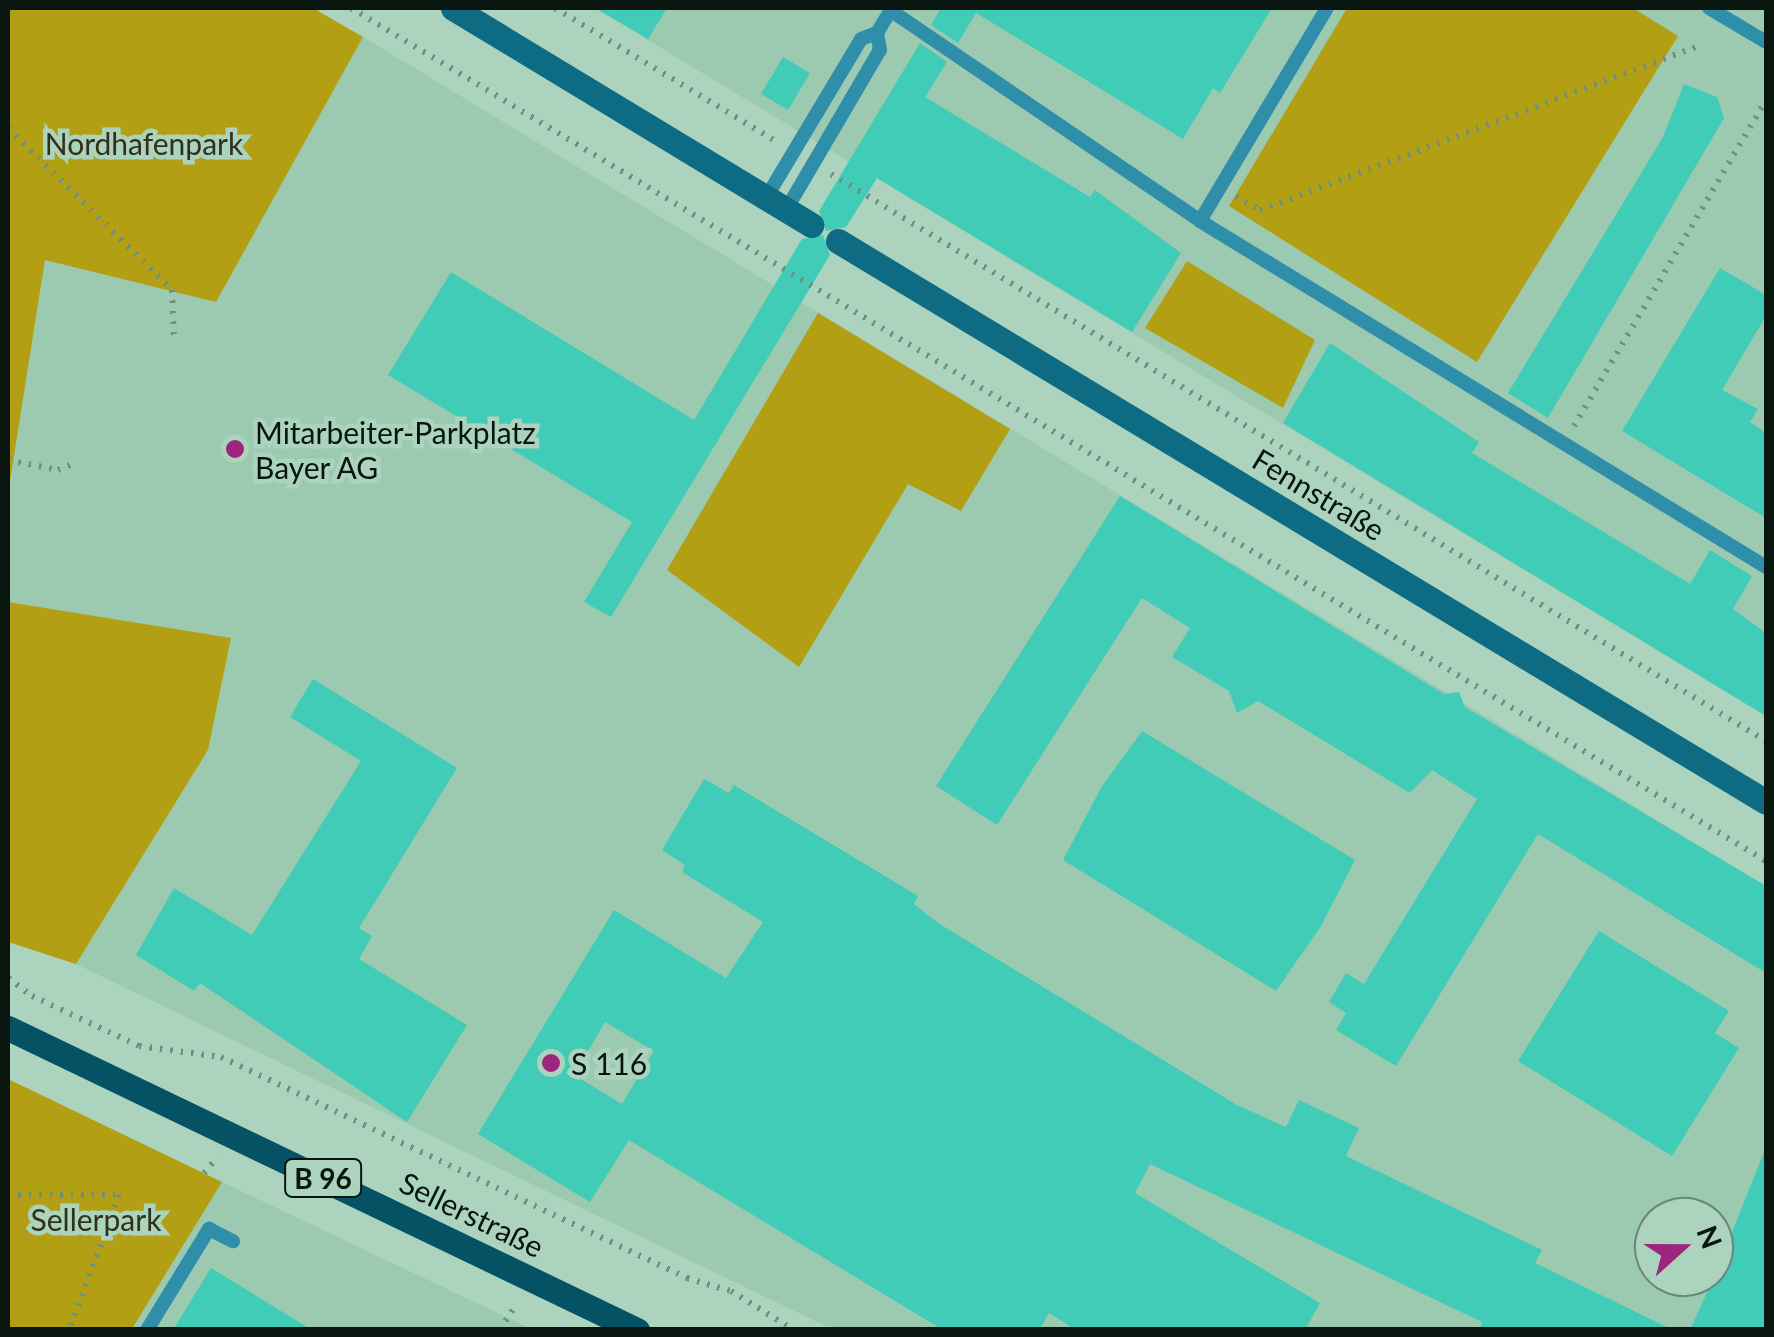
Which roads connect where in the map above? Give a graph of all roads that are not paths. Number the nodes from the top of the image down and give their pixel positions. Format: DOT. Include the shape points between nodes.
graph roads {
  1 [pos="453,8"];
  2 [pos="1327,8"];
  3 [pos="1709,8"];
  4 [pos="891,9"];
  5 [pos="877,32"];
  6 [pos="1766,42"];
  7 [pos="776,204"];
  8 [pos="1200,220"];
  9 [pos="810,224"];
  10 [pos="838,241"];
  11 [pos="1766,567"];
  12 [pos="1766,802"];
  13 [pos="8,1028"];
  14 [pos="233,1241"];
  15 [pos="147,1330"];
  16 [pos="637,1330"];
  1 -- 7 [label="main road"];
  2 -- 8 [label="lane"];
  3 -- 6 [label="lane"];
  4 -- 5 [label="lane"];
  4 -- 8 [label="lane"];
  5 -- 7 [label="lane" via="862,38 792,151"];
  5 -- 7 [label="lane" via="880,50 812,163"];
  7 -- 9 [label="main road"];
  8 -- 11 [label="lane"];
  10 -- 12 [label="main road, Fennstraße"];
  13 -- 16 [label="main road, Sellerstraße / B 96"];
  14 -- 15 [label="lane" via="209,1229"];
}
